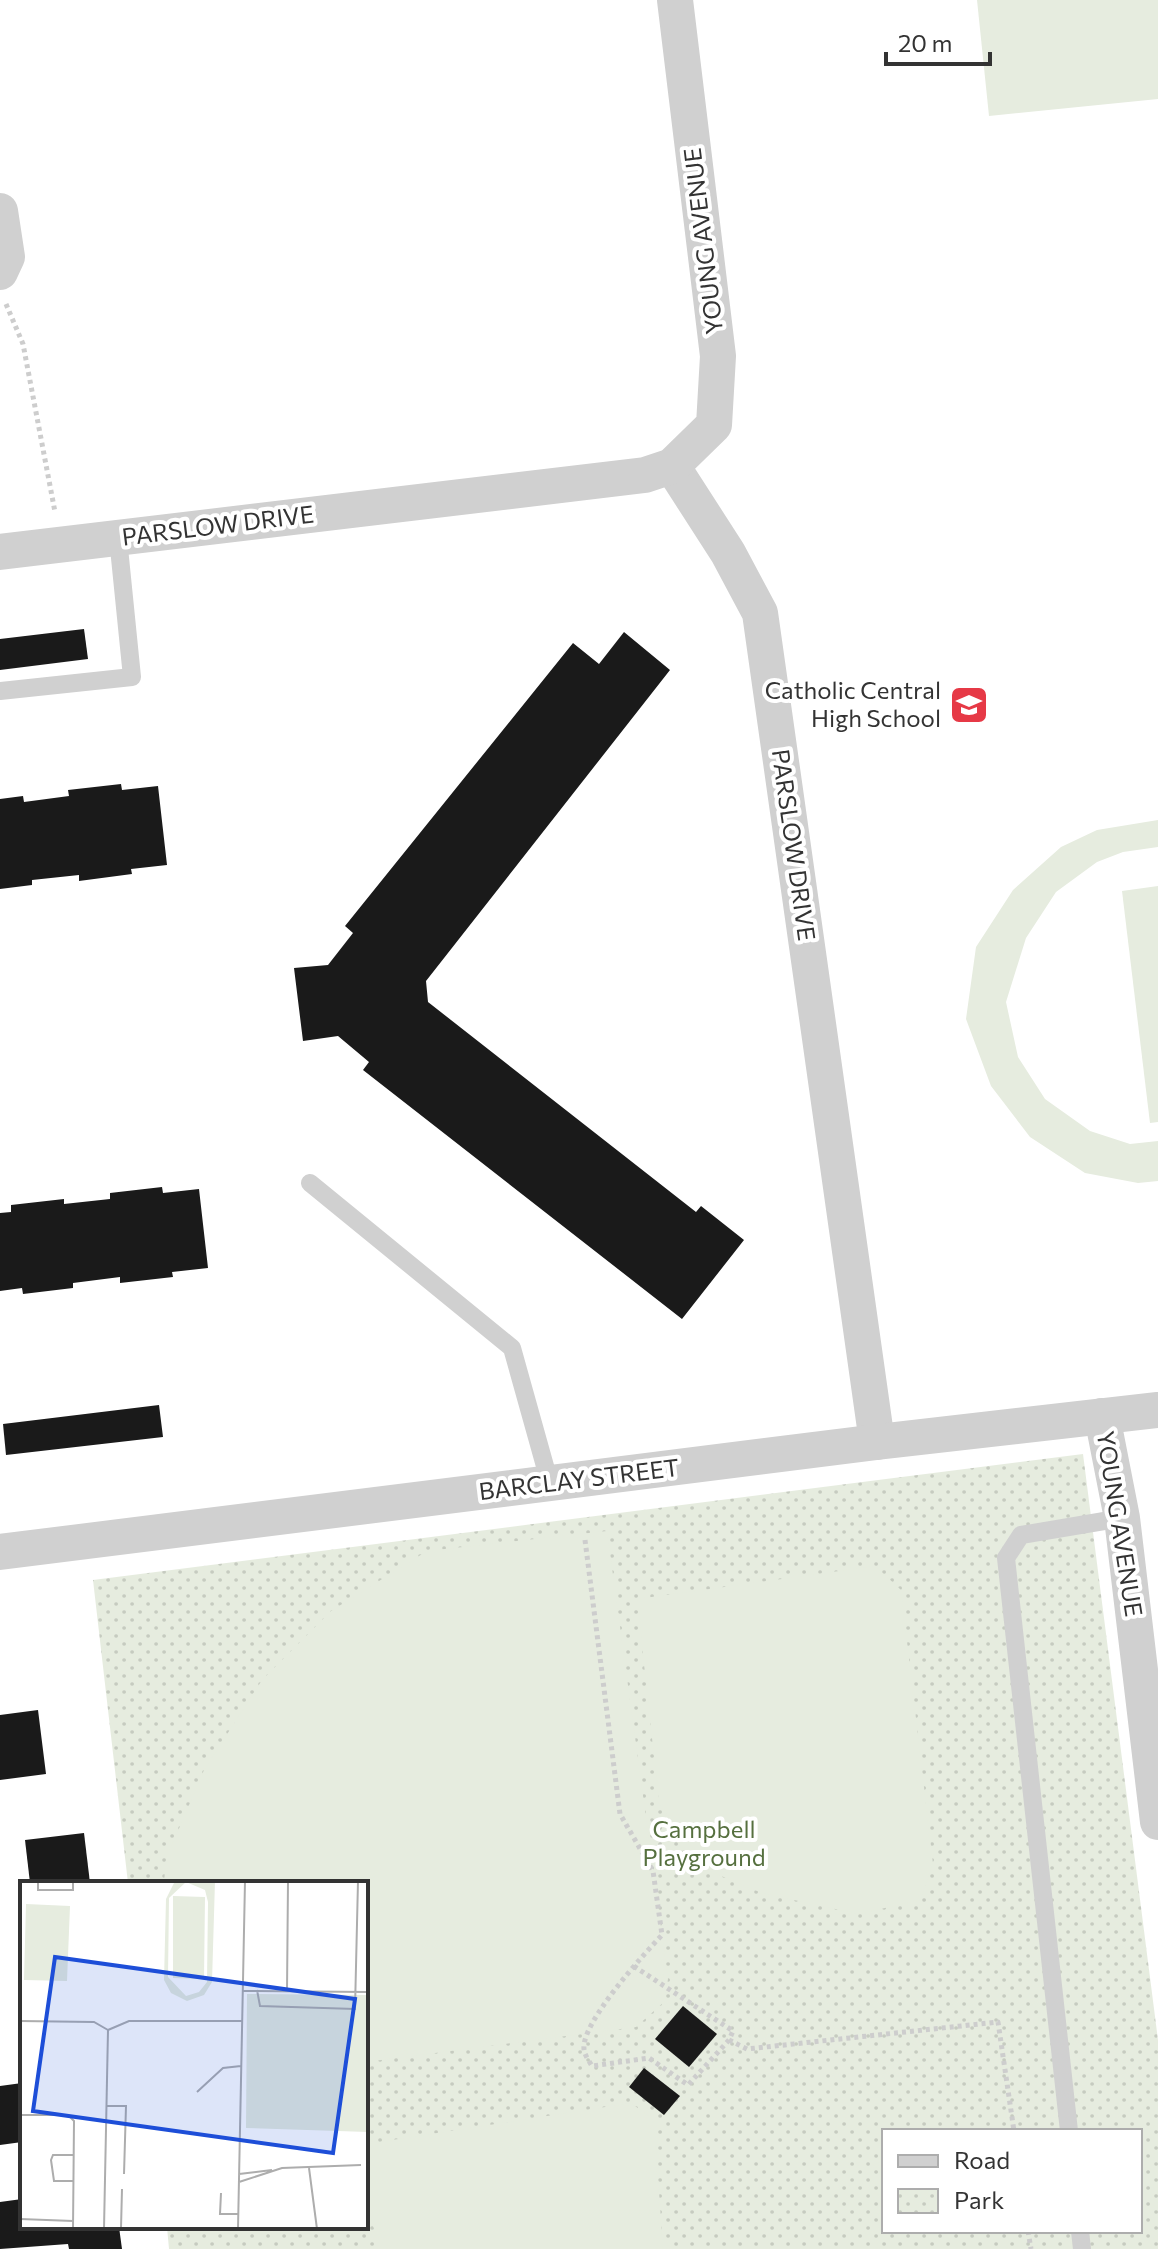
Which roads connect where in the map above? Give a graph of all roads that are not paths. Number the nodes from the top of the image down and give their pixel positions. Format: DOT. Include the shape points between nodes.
graph roads {
  1 [pos="675,0"];
  2 [pos="0,211"];
  3 [pos="3,287"];
  4 [pos="672,466"];
  5 [pos="118,538"];
  6 [pos="0,552"];
  7 [pos="0,691"];
  8 [pos="310,1183"];
  9 [pos="1158,1410"];
  10 [pos="1102,1416"];
  11 [pos="877,1442"];
  12 [pos="550,1484"];
  13 [pos="1122,1518"];
  14 [pos="0,1552"];
  15 [pos="1153,1739"];
  16 [pos="1158,1822"];
  17 [pos="1069,2129"];
  1 -- 4 [label="street, YOUNG AVENUE" via="718,356 714,425"];
  2 -- 3 [label="street" via="7,257"];
  4 -- 5 [label="street, PARSLOW DRIVE" via="645,475"];
  4 -- 11 [label="street, PARSLOW DRIVE" via="760,613"];
  5 -- 6 [label="street, PARSLOW DRIVE"];
  5 -- 7 [label="lane" via="132,677"];
  8 -- 12 [label="lane" via="512,1348"];
  9 -- 10 [label="street, BARCLAY STREET"];
  10 -- 11 [label="street, BARCLAY STREET"];
  10 -- 13 [label="street, YOUNG AVENUE"];
  11 -- 12 [label="street, BARCLAY STREET"];
  12 -- 14 [label="street, BARCLAY STREET"];
  13 -- 15 [label="street, YOUNG AVENUE"];
  13 -- 17 [label="lane" via="1021,1535 1006,1558"];
  15 -- 16 [label="street, YOUNG AVENUE"];
}
